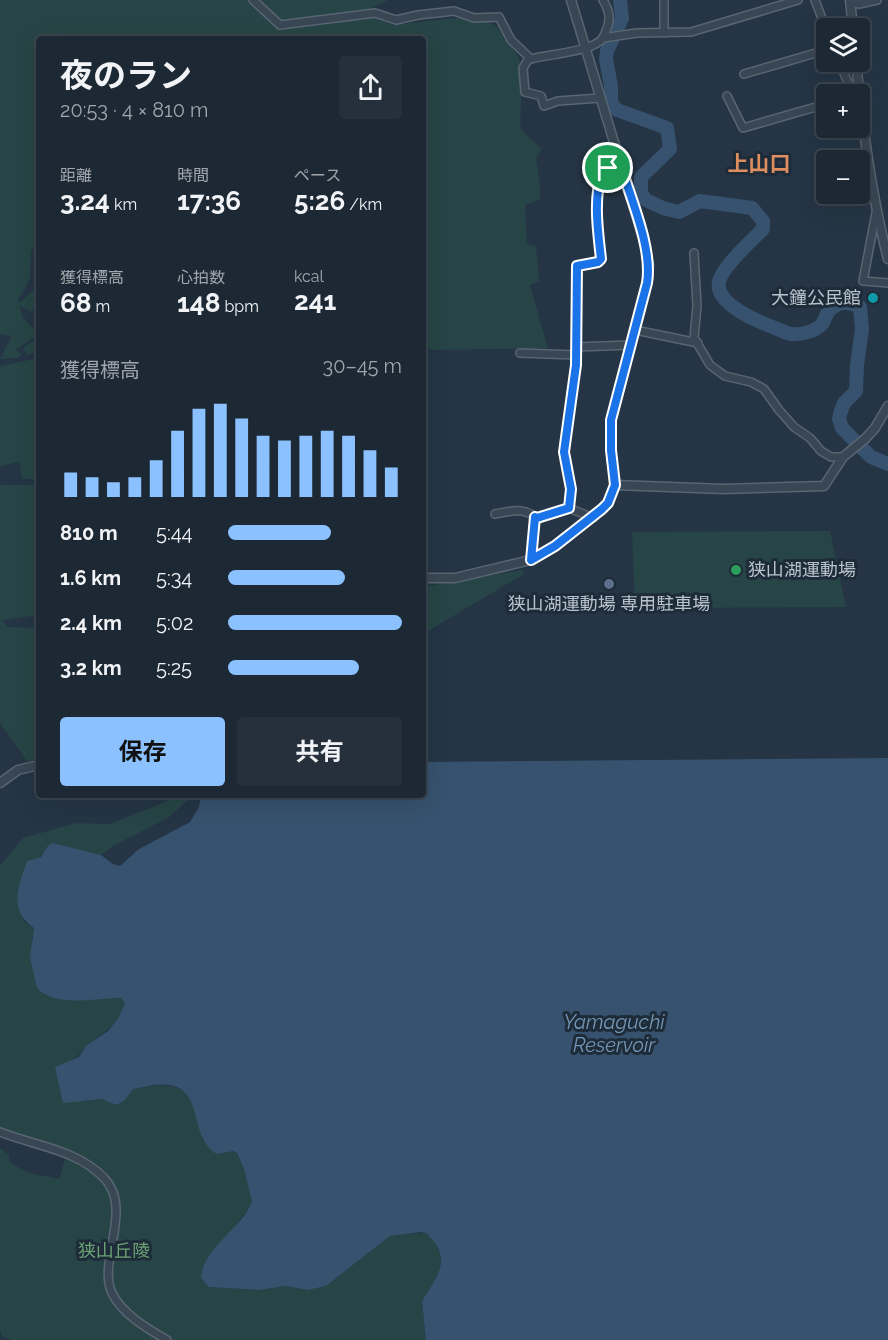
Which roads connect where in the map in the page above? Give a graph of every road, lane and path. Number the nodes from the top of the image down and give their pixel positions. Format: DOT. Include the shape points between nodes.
graph roads {
  1 [pos="253,0"];
  2 [pos="571,0"];
  3 [pos="603,0"];
  4 [pos="664,0"];
  5 [pos="798,0"];
  6 [pos="815,0"];
  7 [pos="877,0"];
  8 [pos="850,1"];
  9 [pos="822,18"];
  10 [pos="852,18"];
  11 [pos="664,33"];
  12 [pos="605,38"];
  13 [pos="584,48"];
  14 [pos="816,53"];
  15 [pos="529,58"];
  16 [pos="744,74"];
  17 [pos="727,96"];
  18 [pos="600,98"];
  19 [pos="816,108"];
  20 [pos="865,138"];
  21 [pos="620,163"];
  22 [pos="876,213"];
  23 [pos="694,253"];
  24 [pos="888,259"];
  25 [pos="888,283"];
  26 [pos="635,330"];
  27 [pos="698,343"];
  28 [pos="631,345"];
  29 [pos="576,351"];
  30 [pos="520,353"];
  31 [pos="888,406"];
  32 [pos="843,458"];
  33 [pos="615,485"];
  34 [pos="569,508"];
  35 [pos="495,514"];
  36 [pos="535,517"];
  37 [pos="593,518"];
  38 [pos="531,560"];
  39 [pos="426,578"];
  40 [pos="36,766"];
  41 [pos="0,783"];
  42 [pos="0,1132"];
  43 [pos="167,1340"];
  1 -- 15 [label="street" via="280,25 375,13 396,20 454,11 474,18 499,16 511,40"];
  2 -- 13 [label="street"];
  3 -- 12 [label="street" via="611,22"];
  4 -- 11 [label="street"];
  5 -- 11 [label="street" via="691,32"];
  6 -- 9 [label="street"];
  7 -- 8 [label="street" via="859,4"];
  8 -- 10 [label="street"];
  11 -- 12 [label="street"];
  12 -- 13 [label="street"];
  13 -- 15 [label="street"];
  13 -- 18 [label="street"];
  14 -- 16 [label="street"];
  15 -- 18 [label="street" via="523,68 525,92 541,96 544,106"];
  17 -- 19 [label="street" via="743,128"];
  18 -- 21 [label="street"];
  20 -- 22 [label="street"];
  21 -- 26 [label="street" via="649,265"];
  21 -- 29 [label="street" via="602,172 599,180 601,259 577,266"];
  22 -- 24 [label="street"];
  22 -- 25 [label="street" via="862,281"];
  23 -- 27 [label="street" via="694,338"];
  26 -- 27 [label="street"];
  26 -- 28 [label="street"];
  27 -- 32 [label="street" via="710,365 725,376 764,389 786,418 821,451"];
  28 -- 29 [label="street"];
  28 -- 33 [label="street" via="611,420"];
  29 -- 30 [label="street"];
  29 -- 34 [label="street" via="564,452 571,489"];
  31 -- 32 [label="street" via="875,428"];
  32 -- 33 [label="street" via="824,486 818,488"];
  33 -- 37 [label="street" via="608,503"];
  34 -- 36 [label="street"];
  34 -- 37 [label="street"];
  35 -- 36 [label="street" via="518,510"];
  36 -- 38 [label="street"];
  37 -- 38 [label="street"];
  38 -- 39 [label="street" via="454,578"];
  40 -- 41 [label="street" via="18,770"];
  42 -- 43 [label="street" via="66,1153 110,1184 116,1209 109,1268 112,1292 130,1314"];
}
